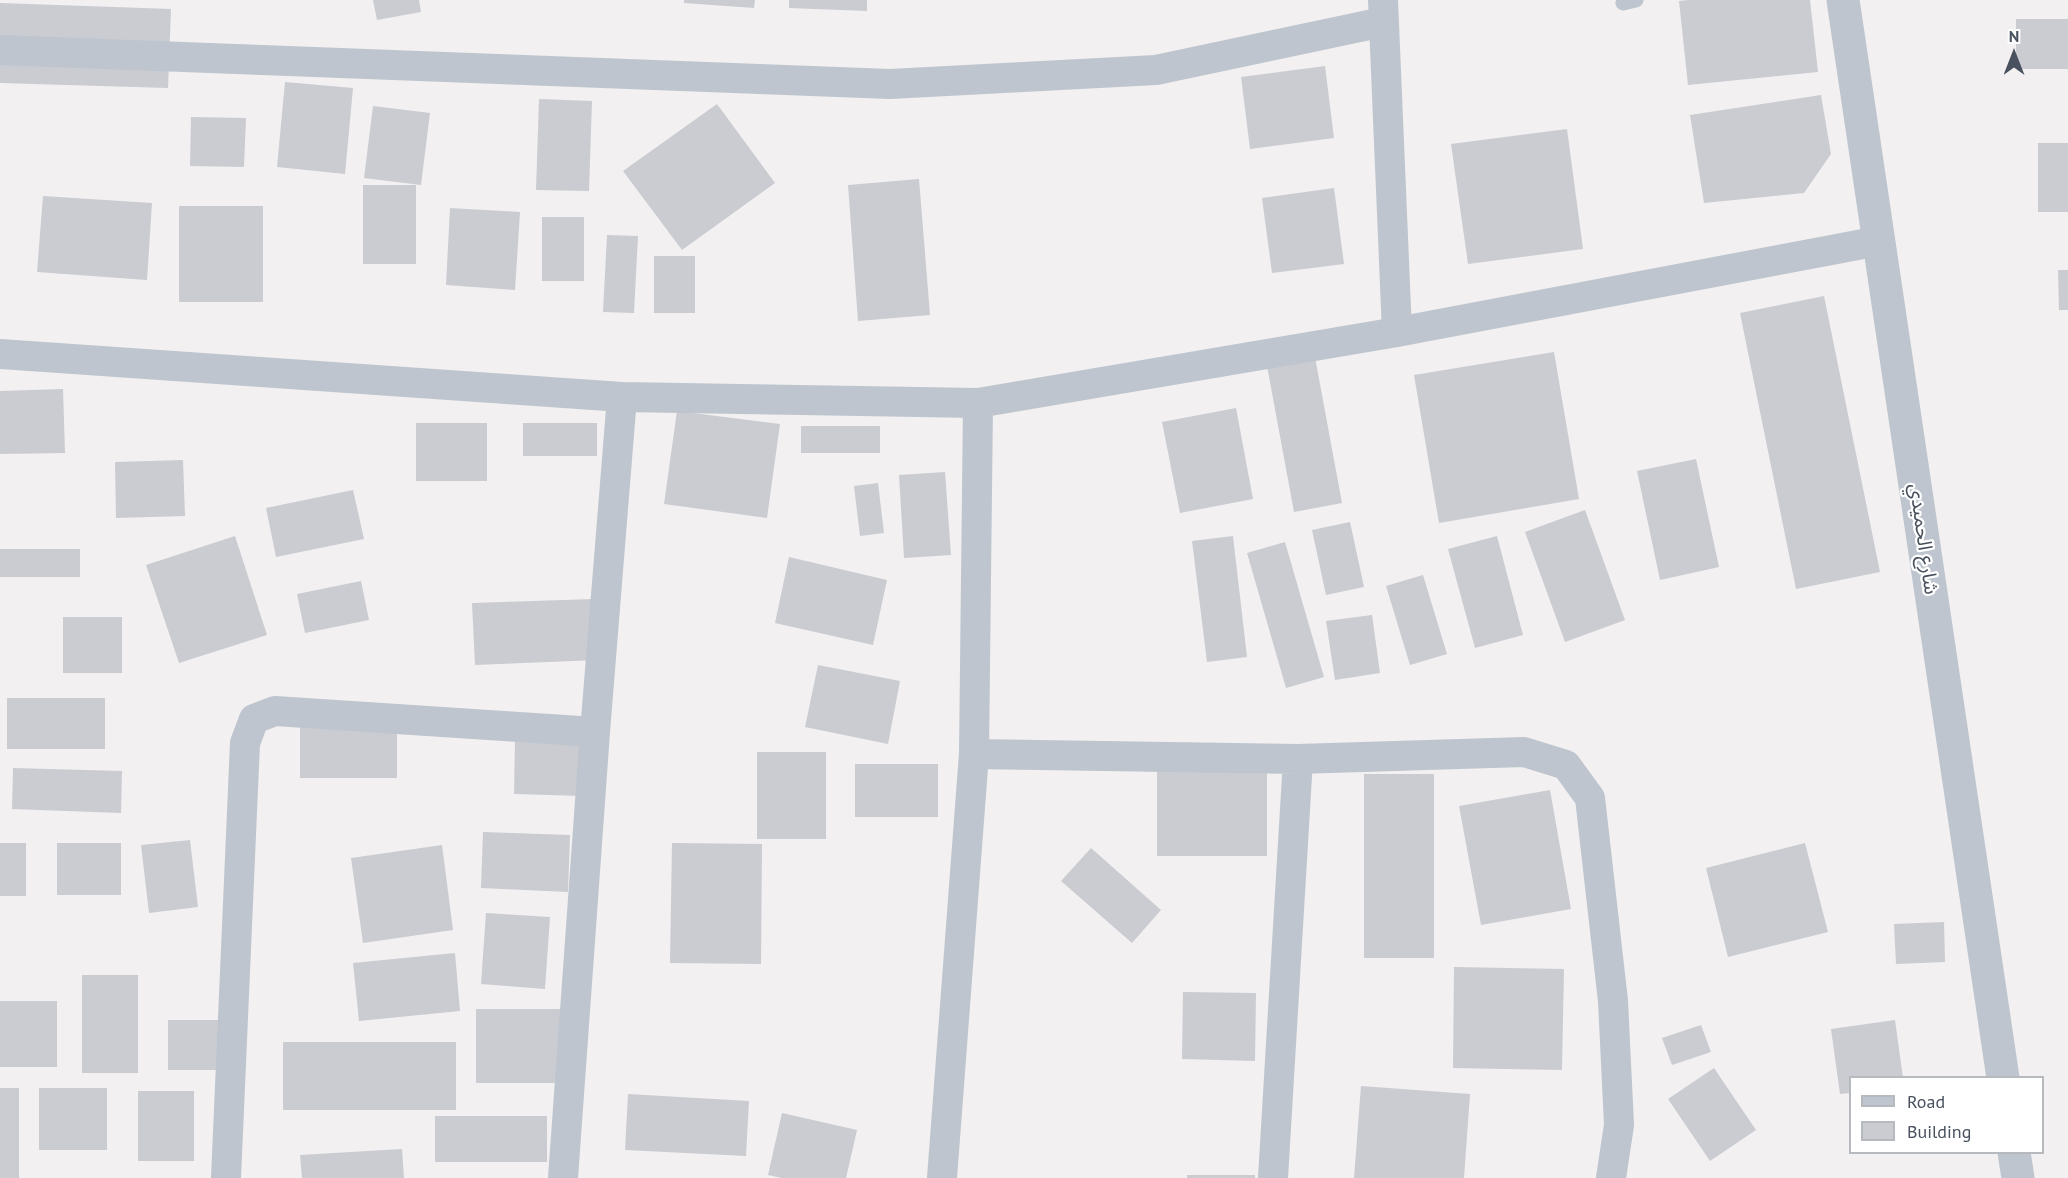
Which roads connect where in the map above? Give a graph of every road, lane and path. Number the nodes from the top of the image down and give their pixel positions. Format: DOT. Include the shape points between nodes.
graph roads {
  1 [pos="1843,0"];
  2 [pos="1383,11"];
  3 [pos="0,50"];
  4 [pos="1879,241"];
  5 [pos="1397,332"];
  6 [pos="0,354"];
  7 [pos="622,397"];
  8 [pos="978,404"];
  9 [pos="595,732"];
  10 [pos="974,754"];
  11 [pos="1298,759"];
  12 [pos="2003,1076"];
  13 [pos="2014,1154"];
  14 [pos="226,1178"];
  15 [pos="563,1178"];
  16 [pos="942,1178"];
  17 [pos="1273,1178"];
  18 [pos="1611,1178"];
  19 [pos="2018,1178"];
  1 -- 4 [label="street, شارع الحميدي"];
  2 -- 3 [label="street" via="1156,70 890,84"];
  2 -- 5 [label="street"];
  4 -- 5 [label="street"];
  4 -- 12 [label="street, شارع الحميدي"];
  5 -- 8 [label="street"];
  6 -- 7 [label="street"];
  7 -- 8 [label="street"];
  7 -- 9 [label="street"];
  8 -- 10 [label="street"];
  9 -- 14 [label="street" via="275,711 254,718 245,743"];
  9 -- 15 [label="street"];
  10 -- 11 [label="street"];
  10 -- 16 [label="street"];
  11 -- 17 [label="street"];
  11 -- 18 [label="street" via="1524,752 1566,765 1590,798 1612,1001 1619,1125"];
  13 -- 19 [label="street"];
}
